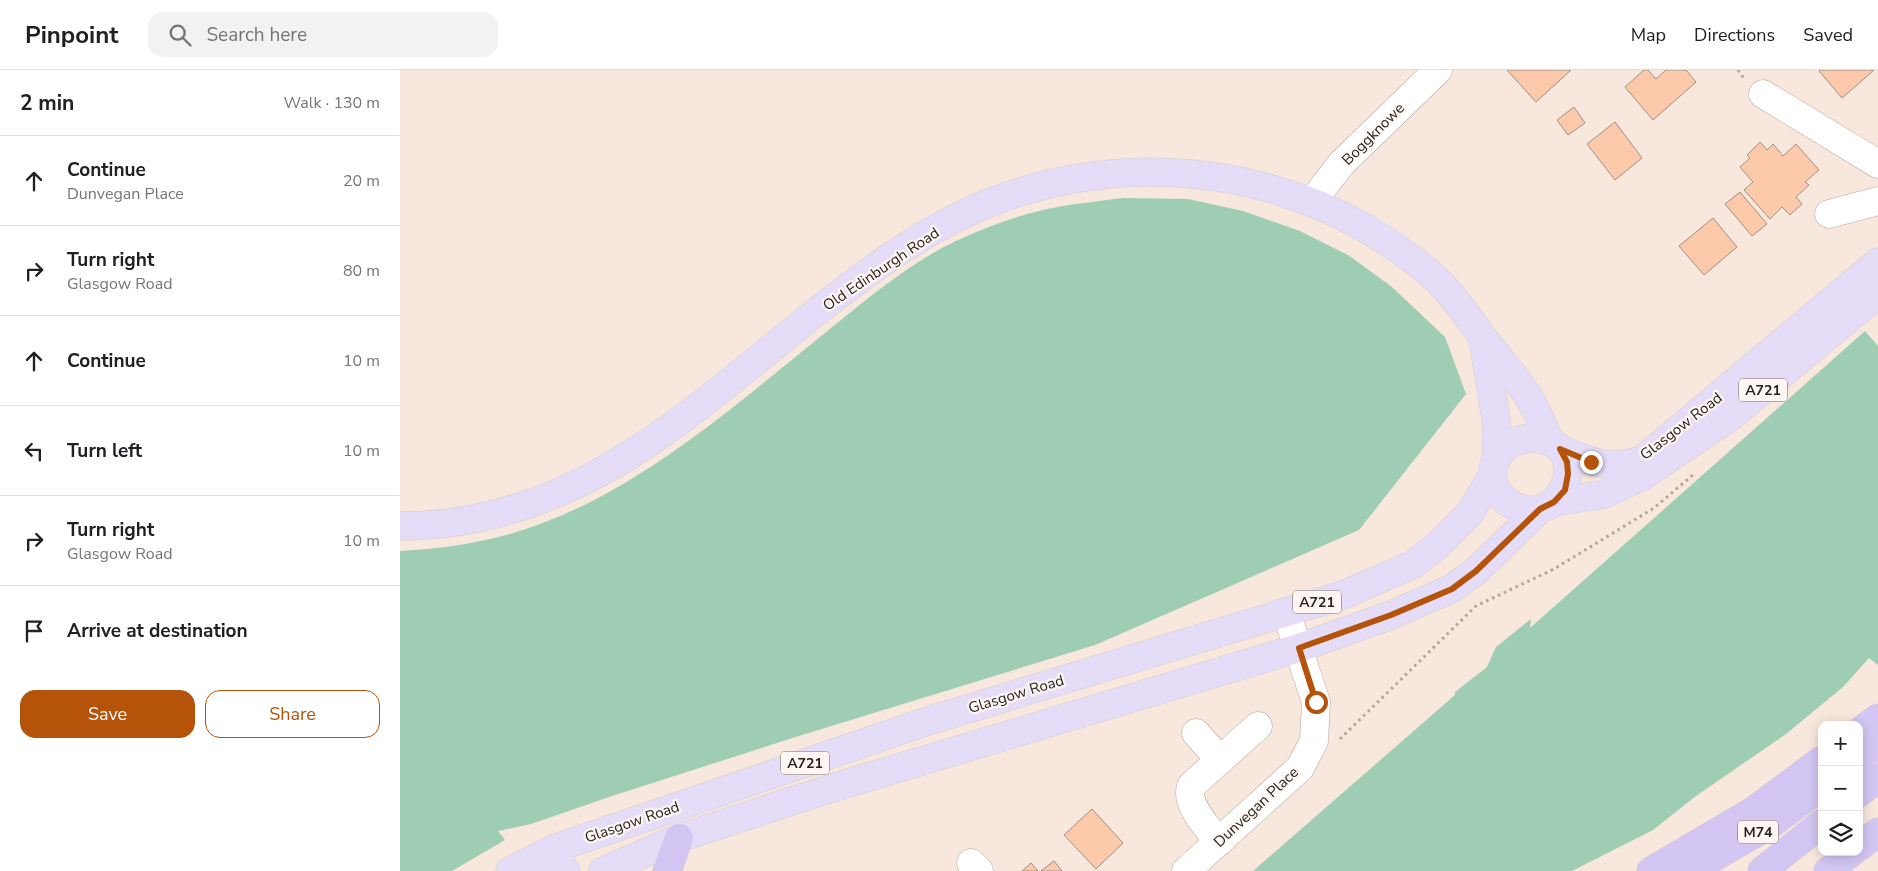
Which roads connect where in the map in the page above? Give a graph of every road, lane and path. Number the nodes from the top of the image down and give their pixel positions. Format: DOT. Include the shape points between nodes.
graph roads {
  1 [pos="1438,70"];
  2 [pos="1762,94"];
  3 [pos="1878,164"];
  4 [pos="1878,201"];
  5 [pos="1312,202"];
  6 [pos="1829,214"];
  7 [pos="1878,262"];
  8 [pos="1878,294"];
  9 [pos="1482,336"];
  10 [pos="1555,446"];
  11 [pos="1494,466"];
  12 [pos="1696,472"];
  13 [pos="1547,506"];
  14 [pos="400,526"];
  15 [pos="1286,612"];
  16 [pos="1299,648"];
  17 [pos="1878,718"];
  18 [pos="1258,726"];
  19 [pos="1863,729"];
  20 [pos="1196,733"];
  21 [pos="1314,741"];
  22 [pos="1878,744"];
  23 [pos="1863,755"];
  24 [pos="1220,760"];
  25 [pos="1818,763"];
  26 [pos="1878,778"];
  27 [pos="1818,789"];
  28 [pos="1863,790"];
  29 [pos="1818,826"];
  30 [pos="1878,832"];
  31 [pos="679,838"];
  32 [pos="1219,842"];
  33 [pos="1863,844"];
  34 [pos="1847,856"];
  35 [pos="510,871"];
  36 [pos="539,871"];
  37 [pos="566,871"];
  38 [pos="603,871"];
  39 [pos="667,871"];
  40 [pos="1186,871"];
  41 [pos="1651,871"];
  42 [pos="1690,871"];
  43 [pos="1762,871"];
  44 [pos="1828,871"];
  1 -- 5 [label="street, Boggknowe" via="1342,164"];
  2 -- 3 [label="street"];
  4 -- 6 [label="street"];
  5 -- 9 [label="main road, Old Edinburgh Road" via="1380,237 1418,266 1450,293"];
  5 -- 14 [label="main road, Old Edinburgh Road" via="1272,188 1225,178 1136,172 1070,179 988,203 916,242 868,274 689,416 595,476 526,505 452,521"];
  7 -- 10 [label="main road, Glasgow Road / A721" via="1643,459 1630,465 1601,464"];
  8 -- 13 [label="main road, Glasgow Road / A721" via="1730,417 1641,477 1606,494"];
  9 -- 10 [label="main road, Old Edinburgh Road" via="1528,395"];
  9 -- 11 [label="main road, Old Edinburgh Road" via="1496,419"];
  10 -- 11 [label="main road" via="1535,438 1517,440 1507,444"];
  10 -- 13 [label="main road" via="1567,462 1568,474 1565,490"];
  11 -- 13 [label="main road" via="1496,489 1511,503 1523,509"];
  11 -- 15 [label="main road, Glasgow Road / A721" via="1468,514 1414,564 1343,595"];
  12 -- 21 [label="path" via="1654,508 1570,559 1506,594 1476,606 1336,743"];
  13 -- 16 [label="main road, Glasgow Road / A721" via="1452,589"];
  15 -- 16 [label="street, Dunvegan Place"];
  15 -- 35 [label="main road, Glasgow Road / A721" via="931,720 556,848"];
  16 -- 21 [label="street, Dunvegan Place" via="1316,702"];
  16 -- 31 [label="main road, Glasgow Road / A721" via="838,786"];
  17 -- 19 [label="highway"];
  18 -- 24 [label="street"];
  20 -- 24 [label="street"];
  21 -- 32 [label="street, Dunvegan Place" via="1300,768"];
  22 -- 23 [label="highway"];
  24 -- 32 [label="street" via="1191,786 1190,791 1196,811"];
  25 -- 41 [label="highway" via="1753,811"];
  26 -- 28 [label="highway"];
  27 -- 42 [label="highway, M74" via="1768,826"];
  29 -- 43 [label="highway, M74"];
  30 -- 33 [label="highway"];
  31 -- 38 [label="main road, Glasgow Road / A721"];
  31 -- 39 [label="highway"];
  32 -- 40 [label="street, Dunvegan Place"];
  34 -- 44 [label="highway"];
  36 -- 37 [label="main road" via="549,866 560,866"];
}
